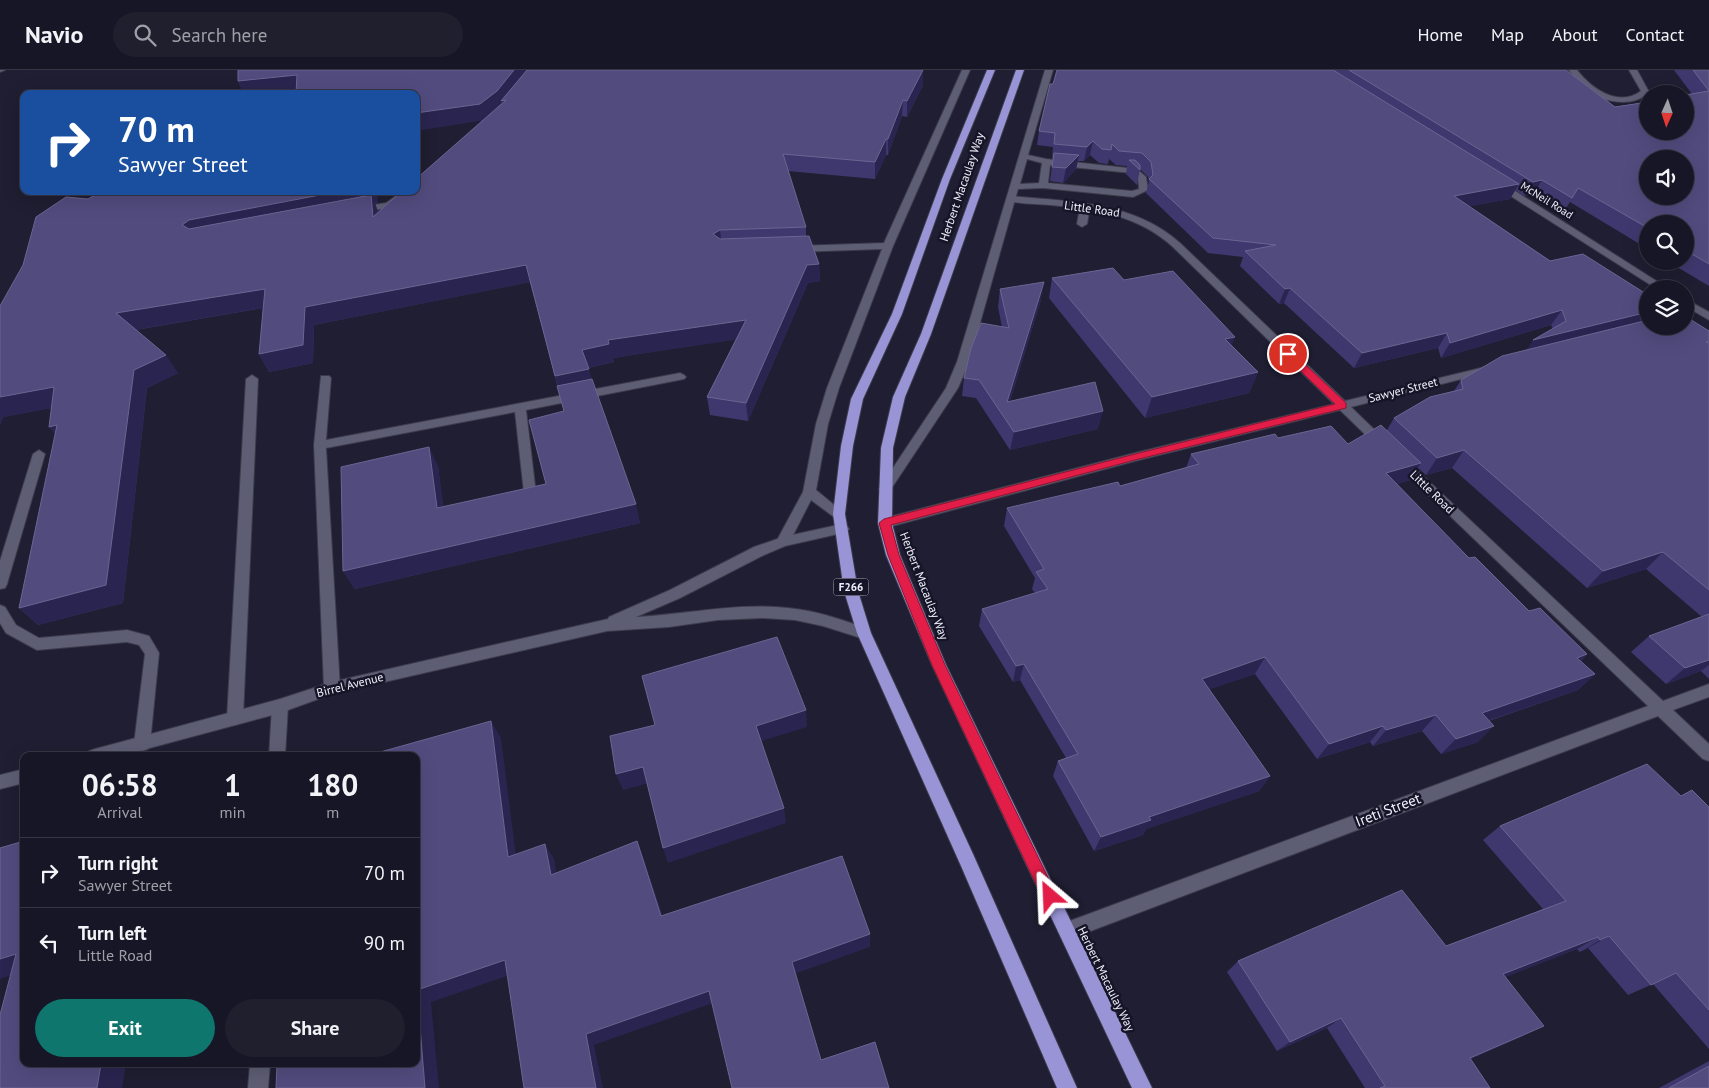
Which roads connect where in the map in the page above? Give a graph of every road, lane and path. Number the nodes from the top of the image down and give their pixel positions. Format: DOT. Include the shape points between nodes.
graph roads {
  1 [pos="966,70"];
  2 [pos="991,70"];
  3 [pos="1020,70"];
  4 [pos="1049,70"];
  5 [pos="1573,70"];
  6 [pos="1633,70"];
  7 [pos="1024,156"];
  8 [pos="1046,162"];
  9 [pos="1493,181"];
  10 [pos="1043,185"];
  11 [pos="1015,187"];
  12 [pos="403,195"];
  13 [pos="1011,199"];
  14 [pos="1085,207"];
  15 [pos="351,212"];
  16 [pos="1082,224"];
  17 [pos="888,246"];
  18 [pos="781,250"];
  19 [pos="1650,280"];
  20 [pos="1694,308"];
  21 [pos="1707,316"];
  22 [pos="1694,318"];
  23 [pos="1503,365"];
  24 [pos="680,377"];
  25 [pos="325,378"];
  26 [pos="252,379"];
  27 [pos="1342,405"];
  28 [pos="520,408"];
  29 [pos="320,445"];
  30 [pos="40,454"];
  31 [pos="886,489"];
  32 [pos="809,492"];
  33 [pos="531,502"];
  34 [pos="839,514"];
  35 [pos="884,523"];
  36 [pos="842,529"];
  37 [pos="783,542"];
  38 [pos="0,584"];
  39 [pos="0,611"];
  40 [pos="607,625"];
  41 [pos="864,633"];
  42 [pos="332,688"];
  43 [pos="1709,690"];
  44 [pos="280,706"];
  45 [pos="1659,708"];
  46 [pos="235,718"];
  47 [pos="142,744"];
  48 [pos="111,752"];
  49 [pos="277,752"];
  50 [pos="1709,754"];
  51 [pos="20,777"];
  52 [pos="0,782"];
  53 [pos="1067,931"];
  54 [pos="260,1067"];
  55 [pos="258,1088"];
  56 [pos="1067,1088"];
  57 [pos="1142,1088"];
  1 -- 17 [label="street"];
  2 -- 34 [label="highway, Herbert Macaulay Way / F266" via="946,178 897,314 858,399 847,446"];
  3 -- 31 [label="highway, Herbert Macaulay Way" via="929,325 899,397 887,448"];
  4 -- 7 [label="street"];
  5 -- 6 [label="street" via="1588,88 1600,95 1628,99 1640,97 1645,92"];
  7 -- 8 [label="street"];
  7 -- 11 [label="street"];
  8 -- 10 [label="street"];
  8 -- 10 [label="street" via="1134,171 1142,177 1144,190 1133,194"];
  9 -- 19 [label="street, McNeil Road"];
  10 -- 11 [label="street"];
  11 -- 13 [label="street"];
  12 -- 15 [label="street" via="389,205"];
  13 -- 14 [label="street, Little Road"];
  13 -- 31 [label="street" via="963,362 952,388"];
  14 -- 16 [label="street"];
  14 -- 27 [label="street, Little Road" via="1120,212 1144,221 1166,236"];
  17 -- 18 [label="street"];
  17 -- 32 [label="street" via="822,424"];
  20 -- 21 [label="street"];
  21 -- 22 [label="street"];
  23 -- 27 [label="street, Sawyer Street"];
  24 -- 28 [label="street"];
  25 -- 29 [label="street"];
  26 -- 46 [label="street"];
  27 -- 35 [label="street, Sawyer Street"];
  27 -- 45 [label="street, Little Road"];
  28 -- 29 [label="street"];
  28 -- 33 [label="street"];
  29 -- 42 [label="street"];
  30 -- 38 [label="street"];
  31 -- 35 [label="highway, Herbert Macaulay Way"];
  32 -- 34 [label="street"];
  32 -- 37 [label="street"];
  34 -- 36 [label="highway, Herbert Macaulay Way / F266"];
  35 -- 53 [label="highway, Herbert Macaulay Way" via="893,555 938,665"];
  36 -- 37 [label="street"];
  36 -- 41 [label="highway, Herbert Macaulay Way / F266" via="851,591"];
  37 -- 40 [label="street"];
  39 -- 47 [label="street" via="11,630 37,644 127,636 144,640 152,653"];
  40 -- 41 [label="street" via="763,612 795,614"];
  40 -- 42 [label="street, Birrel Avenue"];
  41 -- 56 [label="highway, Herbert Macaulay Way / F266"];
  42 -- 44 [label="street, Birrel Avenue"];
  43 -- 45 [label="street, Ireti Street"];
  44 -- 46 [label="street, Birrel Avenue"];
  44 -- 49 [label="street"];
  45 -- 50 [label="street, Little Road"];
  45 -- 53 [label="street, Ireti Street"];
  46 -- 47 [label="street, Birrel Avenue"];
  47 -- 48 [label="street, Birrel Avenue"];
  51 -- 52 [label="street"];
  53 -- 57 [label="highway, Herbert Macaulay Way"];
  54 -- 55 [label="street"];
}
